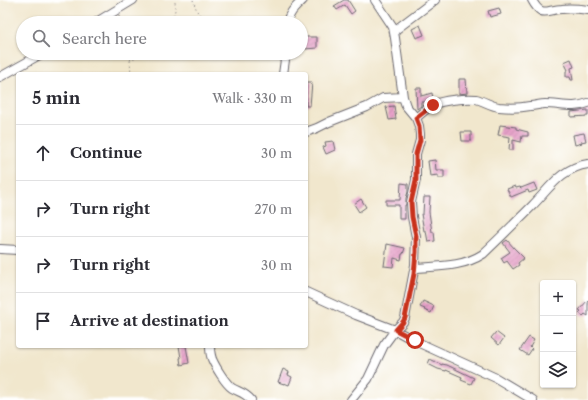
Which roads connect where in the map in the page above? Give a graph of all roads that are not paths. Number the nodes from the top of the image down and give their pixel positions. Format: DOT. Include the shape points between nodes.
graph roads {
  1 [pos="133,0"];
  2 [pos="304,0"];
  3 [pos="375,0"];
  4 [pos="435,0"];
  5 [pos="532,0"];
  6 [pos="588,10"];
  7 [pos="107,16"];
  8 [pos="289,16"];
  9 [pos="394,31"];
  10 [pos="30,60"];
  11 [pos="285,60"];
  12 [pos="283,72"];
  13 [pos="0,77"];
  14 [pos="403,97"];
  15 [pos="588,103"];
  16 [pos="416,118"];
  17 [pos="308,131"];
  18 [pos="588,164"];
  19 [pos="0,249"];
  20 [pos="16,250"];
  21 [pos="415,268"];
  22 [pos="308,293"];
  23 [pos="396,330"];
  24 [pos="210,348"];
  25 [pos="251,400"];
  26 [pos="351,400"];
  27 [pos="533,400"];
  1 -- 7 [label="street"];
  2 -- 8 [label="street"];
  3 -- 9 [label="street"];
  4 -- 9 [label="street"];
  5 -- 6 [label="street" via="545,12 562,8"];
  9 -- 14 [label="street"];
  10 -- 13 [label="street"];
  11 -- 12 [label="street"];
  14 -- 16 [label="street" via="406,106"];
  14 -- 17 [label="street" via="383,98"];
  15 -- 16 [label="street" via="577,106 545,104 499,107 476,99 459,100 433,105"];
  16 -- 21 [label="street" via="420,140 411,202 416,236"];
  18 -- 21 [label="street" via="570,170 558,178 476,259 459,264"];
  19 -- 20 [label="street"];
  21 -- 23 [label="street" via="405,318"];
  22 -- 23 [label="street"];
  23 -- 26 [label="street" via="382,348 368,379"];
  23 -- 27 [label="street" via="496,378"];
  24 -- 25 [label="street" via="212,360 229,385"];
}
